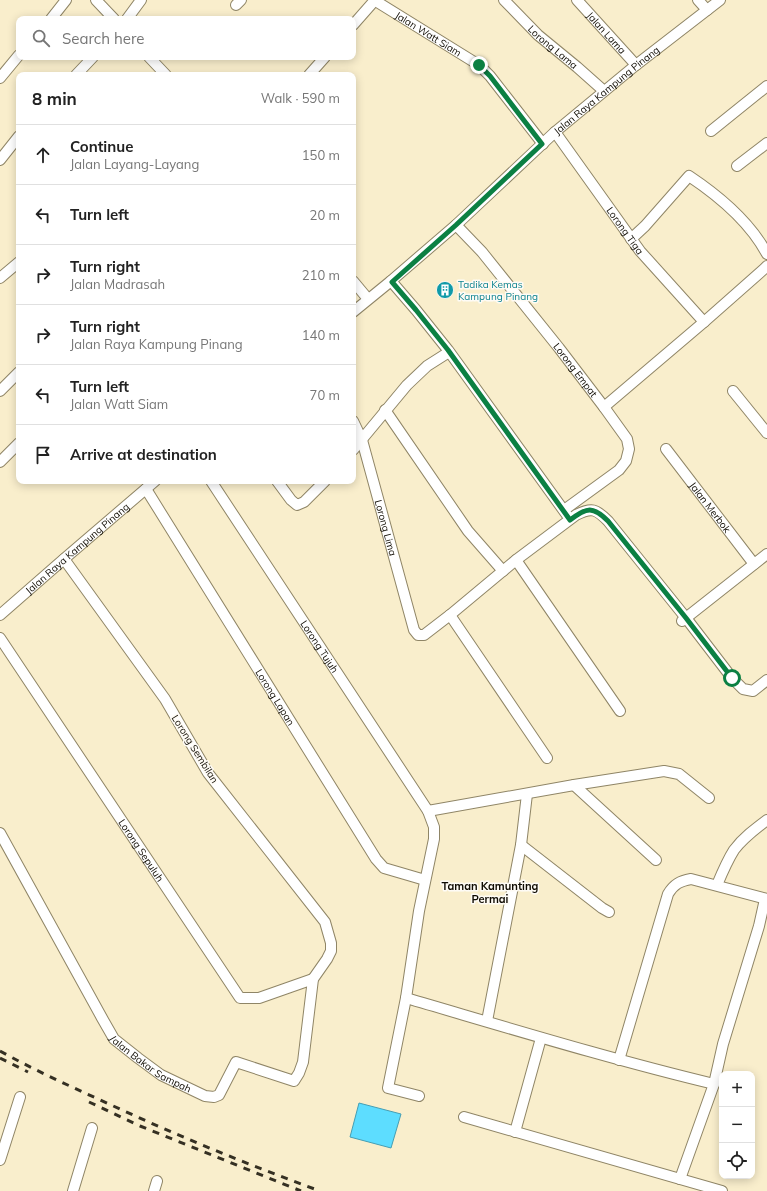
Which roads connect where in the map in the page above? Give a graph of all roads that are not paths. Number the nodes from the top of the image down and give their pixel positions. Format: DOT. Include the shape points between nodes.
graph roads {
  1 [pos="66,0"];
  2 [pos="96,0"];
  3 [pos="141,0"];
  4 [pos="374,0"];
  5 [pos="504,0"];
  6 [pos="577,0"];
  7 [pos="698,0"];
  8 [pos="720,0"];
  9 [pos="707,10"];
  10 [pos="53,16"];
  11 [pos="111,16"];
  12 [pos="129,16"];
  13 [pos="356,21"];
  14 [pos="16,59"];
  15 [pos="90,60"];
  16 [pos="153,60"];
  17 [pos="322,60"];
  18 [pos="636,65"];
  19 [pos="79,72"];
  20 [pos="163,72"];
  21 [pos="312,72"];
  22 [pos="0,78"];
  23 [pos="767,86"];
  24 [pos="604,91"];
  25 [pos="711,131"];
  26 [pos="555,132"];
  27 [pos="16,140"];
  28 [pos="767,143"];
  29 [pos="542,144"];
  30 [pos="0,160"];
  31 [pos="736,166"];
  32 [pos="456,225"];
  33 [pos="632,238"];
  34 [pos="767,254"];
  35 [pos="16,265"];
  36 [pos="767,266"];
  37 [pos="0,278"];
  38 [pos="392,282"];
  39 [pos="356,285"];
  40 [pos="368,299"];
  41 [pos="356,309"];
  42 [pos="704,322"];
  43 [pos="449,352"];
  44 [pos="16,377"];
  45 [pos="0,391"];
  46 [pos="733,391"];
  47 [pos="604,407"];
  48 [pos="385,410"];
  49 [pos="356,427"];
  50 [pos="767,433"];
  51 [pos="362,440"];
  52 [pos="16,446"];
  53 [pos="356,447"];
  54 [pos="666,449"];
  55 [pos="0,462"];
  56 [pos="151,484"];
  57 [pos="213,484"];
  58 [pos="279,484"];
  59 [pos="322,484"];
  60 [pos="146,489"];
  61 [pos="564,510"];
  62 [pos="570,520"];
  63 [pos="767,554"];
  64 [pos="64,559"];
  65 [pos="516,560"];
  66 [pos="754,564"];
  67 [pos="503,571"];
  68 [pos="0,615"];
  69 [pos="450,615"];
  70 [pos="684,619"];
  71 [pos="0,638"];
  72 [pos="767,680"];
  73 [pos="620,711"];
  74 [pos="547,758"];
  75 [pos="574,785"];
  76 [pos="527,794"];
  77 [pos="709,798"];
  78 [pos="428,811"];
  79 [pos="767,820"];
  80 [pos="0,833"];
  81 [pos="521,845"];
  82 [pos="656,860"];
  83 [pos="425,880"];
  84 [pos="717,885"];
  85 [pos="766,899"];
  86 [pos="609,912"];
  87 [pos="763,927"];
  88 [pos="313,979"];
  89 [pos="406,998"];
  90 [pos="487,1021"];
  91 [pos="541,1038"];
  92 [pos="619,1060"];
  93 [pos="714,1084"];
  94 [pos="419,1096"];
  95 [pos="20,1097"];
  96 [pos="464,1117"];
  97 [pos="92,1128"];
  98 [pos="515,1132"];
  99 [pos="0,1160"];
  100 [pos="680,1179"];
  101 [pos="73,1191"];
  102 [pos="722,1191"];
  1 -- 10 [label="street"];
  2 -- 11 [label="street"];
  3 -- 12 [label="street"];
  4 -- 13 [label="street"];
  4 -- 29 [label="street, Jalan Watt Siam" via="479,65"];
  5 -- 24 [label="street, Lorong Lama" via="538,35"];
  6 -- 18 [label="street, Jalan Lama"];
  7 -- 9 [label="street"];
  8 -- 9 [label="street, Jalan Raya Kampung Pinang"];
  9 -- 18 [label="street, Jalan Raya Kampung Pinang"];
  14 -- 22 [label="street"];
  15 -- 19 [label="street"];
  16 -- 20 [label="street"];
  17 -- 21 [label="street"];
  18 -- 24 [label="street, Jalan Raya Kampung Pinang"];
  23 -- 25 [label="street"];
  24 -- 26 [label="street, Jalan Raya Kampung Pinang"];
  26 -- 29 [label="street, Jalan Raya Kampung Pinang"];
  26 -- 33 [label="street, Lorong Tiga"];
  27 -- 30 [label="street"];
  28 -- 31 [label="street"];
  29 -- 32 [label="street, Jalan Raya Kampung Pinang"];
  32 -- 38 [label="street, Jalan Raya Kampung Pinang"];
  32 -- 47 [label="street, Lorong Empat" via="482,252"];
  33 -- 34 [label="street" via="689,176 729,208 749,228"];
  33 -- 42 [label="street, Lorong Tiga" via="640,251"];
  35 -- 37 [label="street"];
  36 -- 42 [label="street"];
  38 -- 40 [label="street, Jalan Raya Kampung Pinang"];
  38 -- 43 [label="street"];
  39 -- 40 [label="street"];
  40 -- 41 [label="street, Jalan Raya Kampung Pinang"];
  42 -- 47 [label="street"];
  43 -- 48 [label="street" via="427,366"];
  43 -- 61 [label="street"];
  44 -- 45 [label="street"];
  46 -- 50 [label="street"];
  47 -- 61 [label="street, Lorong Empat" via="627,439 629,449 626,461 619,470"];
  48 -- 51 [label="street"];
  48 -- 67 [label="street" via="468,531"];
  49 -- 51 [label="street, Lorong Lima"];
  51 -- 53 [label="street"];
  51 -- 69 [label="street, Lorong Lima" via="414,630 418,635 424,635"];
  52 -- 55 [label="street"];
  54 -- 66 [label="street, Jalan Merbok"];
  56 -- 60 [label="street, Jalan Raya Kampung Pinang"];
  57 -- 78 [label="street, Lorong Tujuh"];
  58 -- 59 [label="street" via="297,505 304,502"];
  60 -- 64 [label="street, Jalan Raya Kampung Pinang"];
  60 -- 83 [label="street, Lorong Lapan" via="376,859 384,868"];
  61 -- 62 [label="street"];
  62 -- 65 [label="street"];
  62 -- 70 [label="street" via="584,511 599,512"];
  63 -- 66 [label="street"];
  64 -- 68 [label="street, Jalan Raya Kampung Pinang"];
  64 -- 88 [label="street, Lorong Sembilan" via="165,699 208,773 325,922 331,951"];
  65 -- 67 [label="street"];
  65 -- 73 [label="street"];
  66 -- 70 [label="street"];
  67 -- 69 [label="street"];
  69 -- 74 [label="street"];
  70 -- 72 [label="street" via="742,689 753,691"];
  71 -- 88 [label="street, Lorong Sepuluh" via="240,998 259,998"];
  75 -- 76 [label="street"];
  75 -- 77 [label="street" via="664,771 679,774"];
  75 -- 82 [label="street"];
  76 -- 78 [label="street"];
  76 -- 81 [label="street"];
  78 -- 83 [label="street, Lorong Tujuh" via="434,827 434,839"];
  79 -- 84 [label="street" via="735,850"];
  80 -- 88 [label="street, Jalan Bakar Sampah" via="114,1039 161,1075 205,1096 219,1095 236,1062 294,1081 303,1062"];
  81 -- 86 [label="street"];
  81 -- 90 [label="street"];
  83 -- 89 [label="street, Lorong Tujuh"];
  84 -- 85 [label="street"];
  84 -- 92 [label="street" via="692,879 681,881 673,886 668,894"];
  85 -- 87 [label="street"];
  87 -- 93 [label="street" via="723,1044"];
  89 -- 90 [label="street"];
  89 -- 94 [label="street, Lorong Tujuh" via="388,1088"];
  90 -- 91 [label="street"];
  91 -- 92 [label="street"];
  91 -- 98 [label="street"];
  92 -- 93 [label="street"];
  93 -- 100 [label="street"];
  95 -- 99 [label="street"];
  96 -- 98 [label="street"];
  97 -- 101 [label="street"];
  98 -- 100 [label="street"];
  100 -- 102 [label="street"];
}
